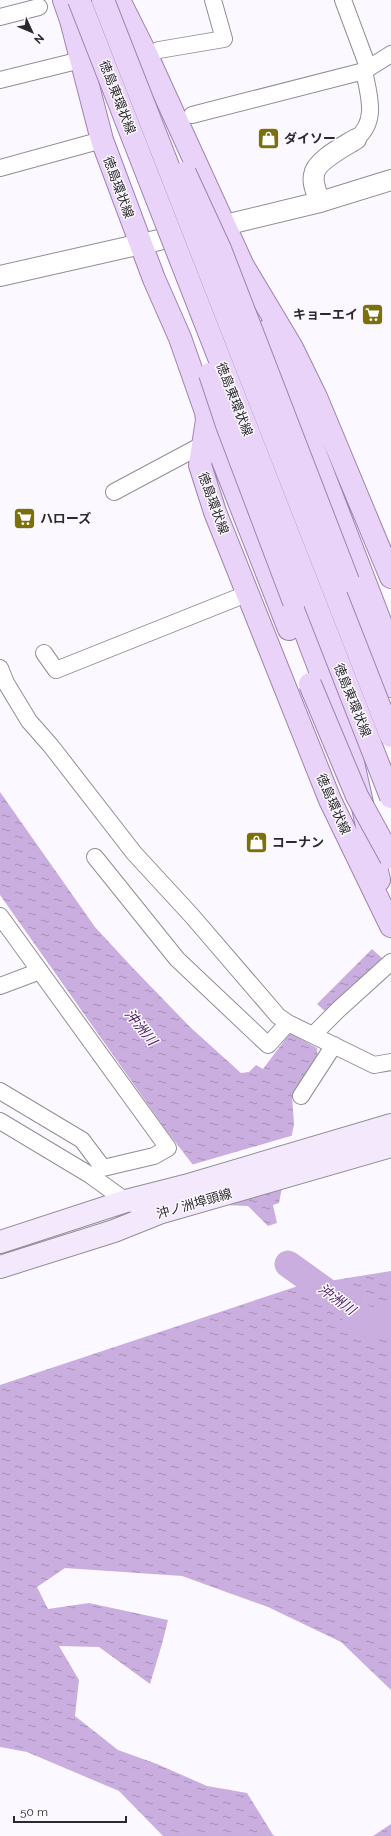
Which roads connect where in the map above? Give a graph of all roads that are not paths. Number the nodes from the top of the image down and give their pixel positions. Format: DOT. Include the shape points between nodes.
graph roads {
  1 [pos="64,0"];
  2 [pos="79,0"];
  3 [pos="103,0"];
  4 [pos="119,0"];
  5 [pos="213,0"];
  6 [pos="343,0"];
  7 [pos="39,7"];
  8 [pos="0,17"];
  9 [pos="115,28"];
  10 [pos="391,54"];
  11 [pos="147,56"];
  12 [pos="81,60"];
  13 [pos="366,69"];
  14 [pos="0,80"];
  15 [pos="192,115"];
  16 [pos="356,139"];
  17 [pos="102,140"];
  18 [pos="140,154"];
  19 [pos="0,168"];
  20 [pos="391,180"];
  21 [pos="320,202"];
  22 [pos="225,225"];
  23 [pos="140,245"];
  24 [pos="243,266"];
  25 [pos="0,276"];
  26 [pos="207,420"];
  27 [pos="202,445"];
  28 [pos="114,492"];
  29 [pos="389,566"];
  30 [pos="249,593"];
  31 [pos="391,650"];
  32 [pos="44,653"];
  33 [pos="0,668"];
  34 [pos="391,686"];
  35 [pos="391,736"];
  36 [pos="391,797"];
  37 [pos="95,857"];
  38 [pos="391,858"];
  39 [pos="0,916"];
  40 [pos="391,922"];
  41 [pos="391,926"];
  42 [pos="391,962"];
  43 [pos="40,971"];
  44 [pos="0,986"];
  45 [pos="288,1023"];
  46 [pos="314,1036"];
  47 [pos="334,1045"];
  48 [pos="391,1062"];
  49 [pos="0,1091"];
  50 [pos="301,1096"];
  51 [pos="0,1121"];
  52 [pos="391,1124"];
  53 [pos="391,1146"];
  54 [pos="296,1163"];
  55 [pos="191,1195"];
  56 [pos="126,1201"];
  57 [pos="159,1213"];
  58 [pos="114,1231"];
  59 [pos="0,1242"];
  60 [pos="0,1267"];
  1 -- 12 [label="main road, 徳島環状線"];
  2 -- 18 [label="main road, 徳島東環状線, bridge"];
  3 -- 9 [label="main road, bridge"];
  4 -- 11 [label="main road"];
  5 -- 11 [label="street" via="224,39 159,50"];
  6 -- 13 [label="street"];
  7 -- 8 [label="street"];
  9 -- 34 [label="main road, bridge" via="220,249"];
  9 -- 35 [label="main road, bridge"];
  10 -- 13 [label="street"];
  11 -- 22 [label="main road"];
  12 -- 14 [label="street"];
  12 -- 17 [label="main road, 徳島環状線"];
  13 -- 15 [label="street"];
  13 -- 16 [label="street" via="371,112 363,133"];
  16 -- 21 [label="street" via="318,165 314,173 314,182"];
  17 -- 19 [label="street"];
  17 -- 23 [label="main road, 徳島環状線"];
  18 -- 36 [label="main road, 徳島東環状線, bridge"];
  18 -- 40 [label="main road, bridge" via="227,425 350,749 380,885"];
  20 -- 21 [label="street"];
  21 -- 22 [label="street"];
  22 -- 23 [label="street"];
  22 -- 24 [label="main road"];
  23 -- 25 [label="street"];
  23 -- 26 [label="main road, 徳島環状線" via="180,338"];
  24 -- 29 [label="main road" via="292,348 316,396"];
  24 -- 31 [label="main road"];
  26 -- 27 [label="main road, 徳島環状線"];
  26 -- 38 [label="main road, bridge" via="310,684 357,796"];
  27 -- 28 [label="street"];
  27 -- 30 [label="main road, 徳島環状線" via="200,465 215,512"];
  30 -- 32 [label="street" via="56,670"];
  30 -- 41 [label="main road, 徳島環状線" via="330,800"];
  33 -- 45 [label="street" via="29,721 134,854 192,916 278,1016"];
  37 -- 45 [label="street" via="177,959 268,1045"];
  39 -- 43 [label="street"];
  42 -- 46 [label="street" via="339,1009"];
  43 -- 44 [label="street"];
  43 -- 49 [label="street" via="168,1148 154,1156 103,1168 82,1140"];
  45 -- 46 [label="street"];
  46 -- 47 [label="street"];
  47 -- 48 [label="street" via="374,1065"];
  47 -- 50 [label="street"];
  51 -- 56 [label="street" via="90,1175"];
  52 -- 54 [label="main road, 沖ノ洲埠頭線"];
  53 -- 54 [label="main road, 沖ノ洲埠頭線"];
  54 -- 55 [label="main road, 沖ノ洲埠頭線"];
  55 -- 56 [label="main road, 沖ノ洲埠頭線"];
  55 -- 57 [label="main road, 沖ノ洲埠頭線"];
  56 -- 57 [label="street"];
  56 -- 58 [label="street" via="120,1222"];
  56 -- 59 [label="main road, 沖ノ洲埠頭線"];
  57 -- 58 [label="main road, 沖ノ洲埠頭線"];
  58 -- 60 [label="main road, 沖ノ洲埠頭線"];
}
